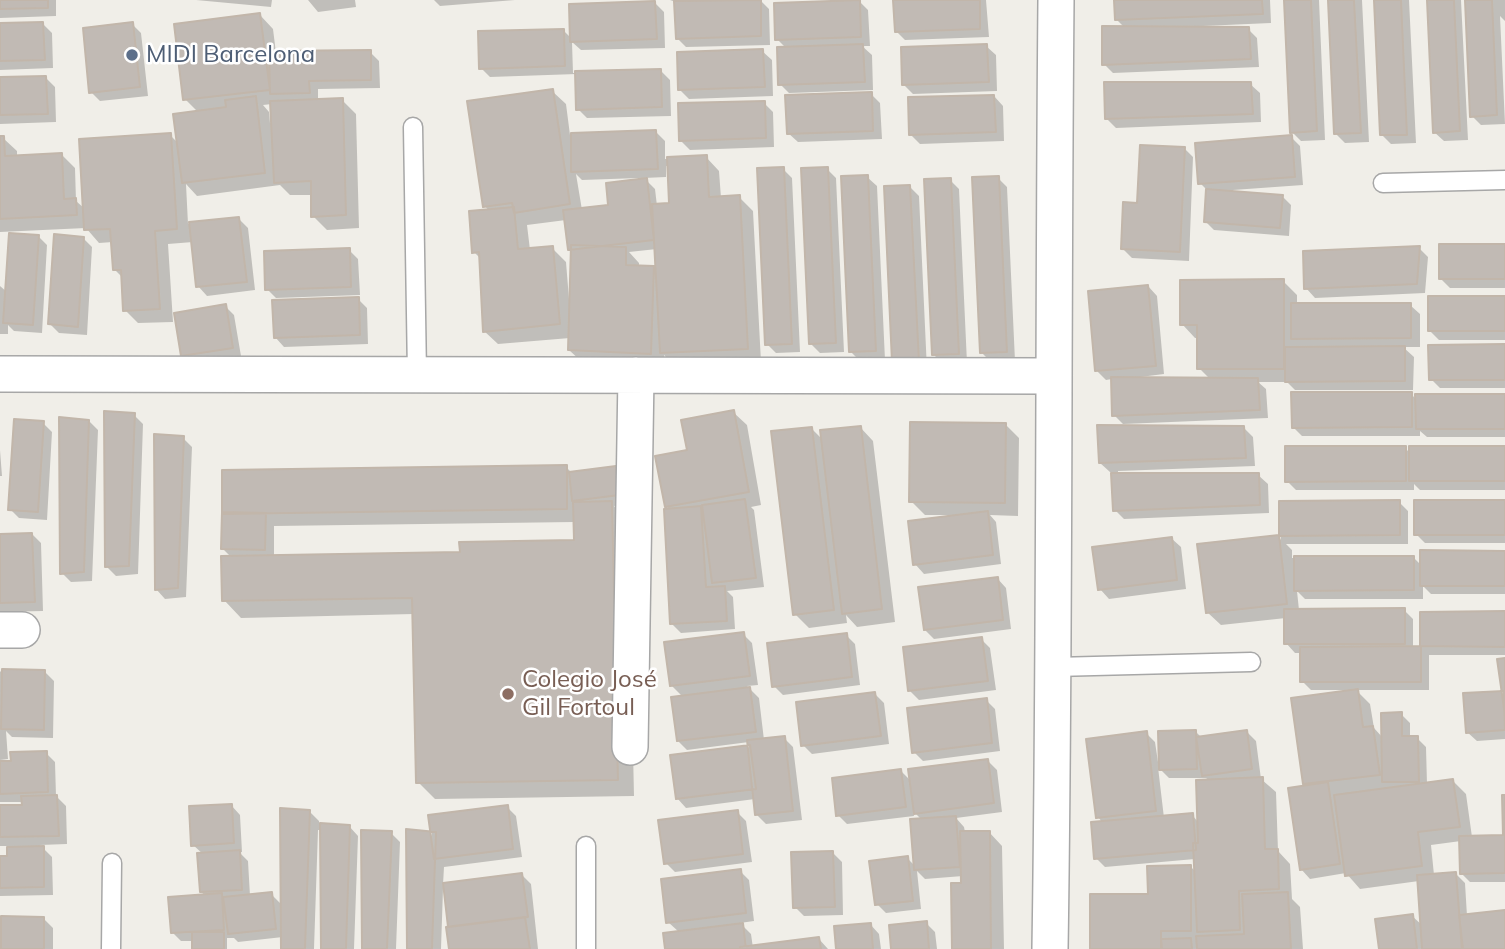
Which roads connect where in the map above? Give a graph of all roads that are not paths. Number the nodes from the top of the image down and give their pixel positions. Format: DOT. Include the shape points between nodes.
graph roads {
  1 [pos="1056,0"];
  2 [pos="413,127"];
  3 [pos="1505,180"];
  4 [pos="1383,183"];
  5 [pos="0,374"];
  6 [pos="417,374"];
  7 [pos="636,375"];
  8 [pos="1053,376"];
  9 [pos="1251,662"];
  10 [pos="1055,667"];
  11 [pos="630,747"];
  12 [pos="586,846"];
  13 [pos="112,863"];
  14 [pos="111,949"];
  15 [pos="586,949"];
  16 [pos="1050,949"];
  1 -- 8 [label="street"];
  2 -- 6 [label="lane"];
  3 -- 4 [label="lane"];
  5 -- 6 [label="street"];
  6 -- 7 [label="street"];
  7 -- 8 [label="street"];
  7 -- 11 [label="street"];
  8 -- 10 [label="street"];
  9 -- 10 [label="lane"];
  10 -- 16 [label="street"];
  12 -- 15 [label="lane"];
  13 -- 14 [label="lane"];
}
